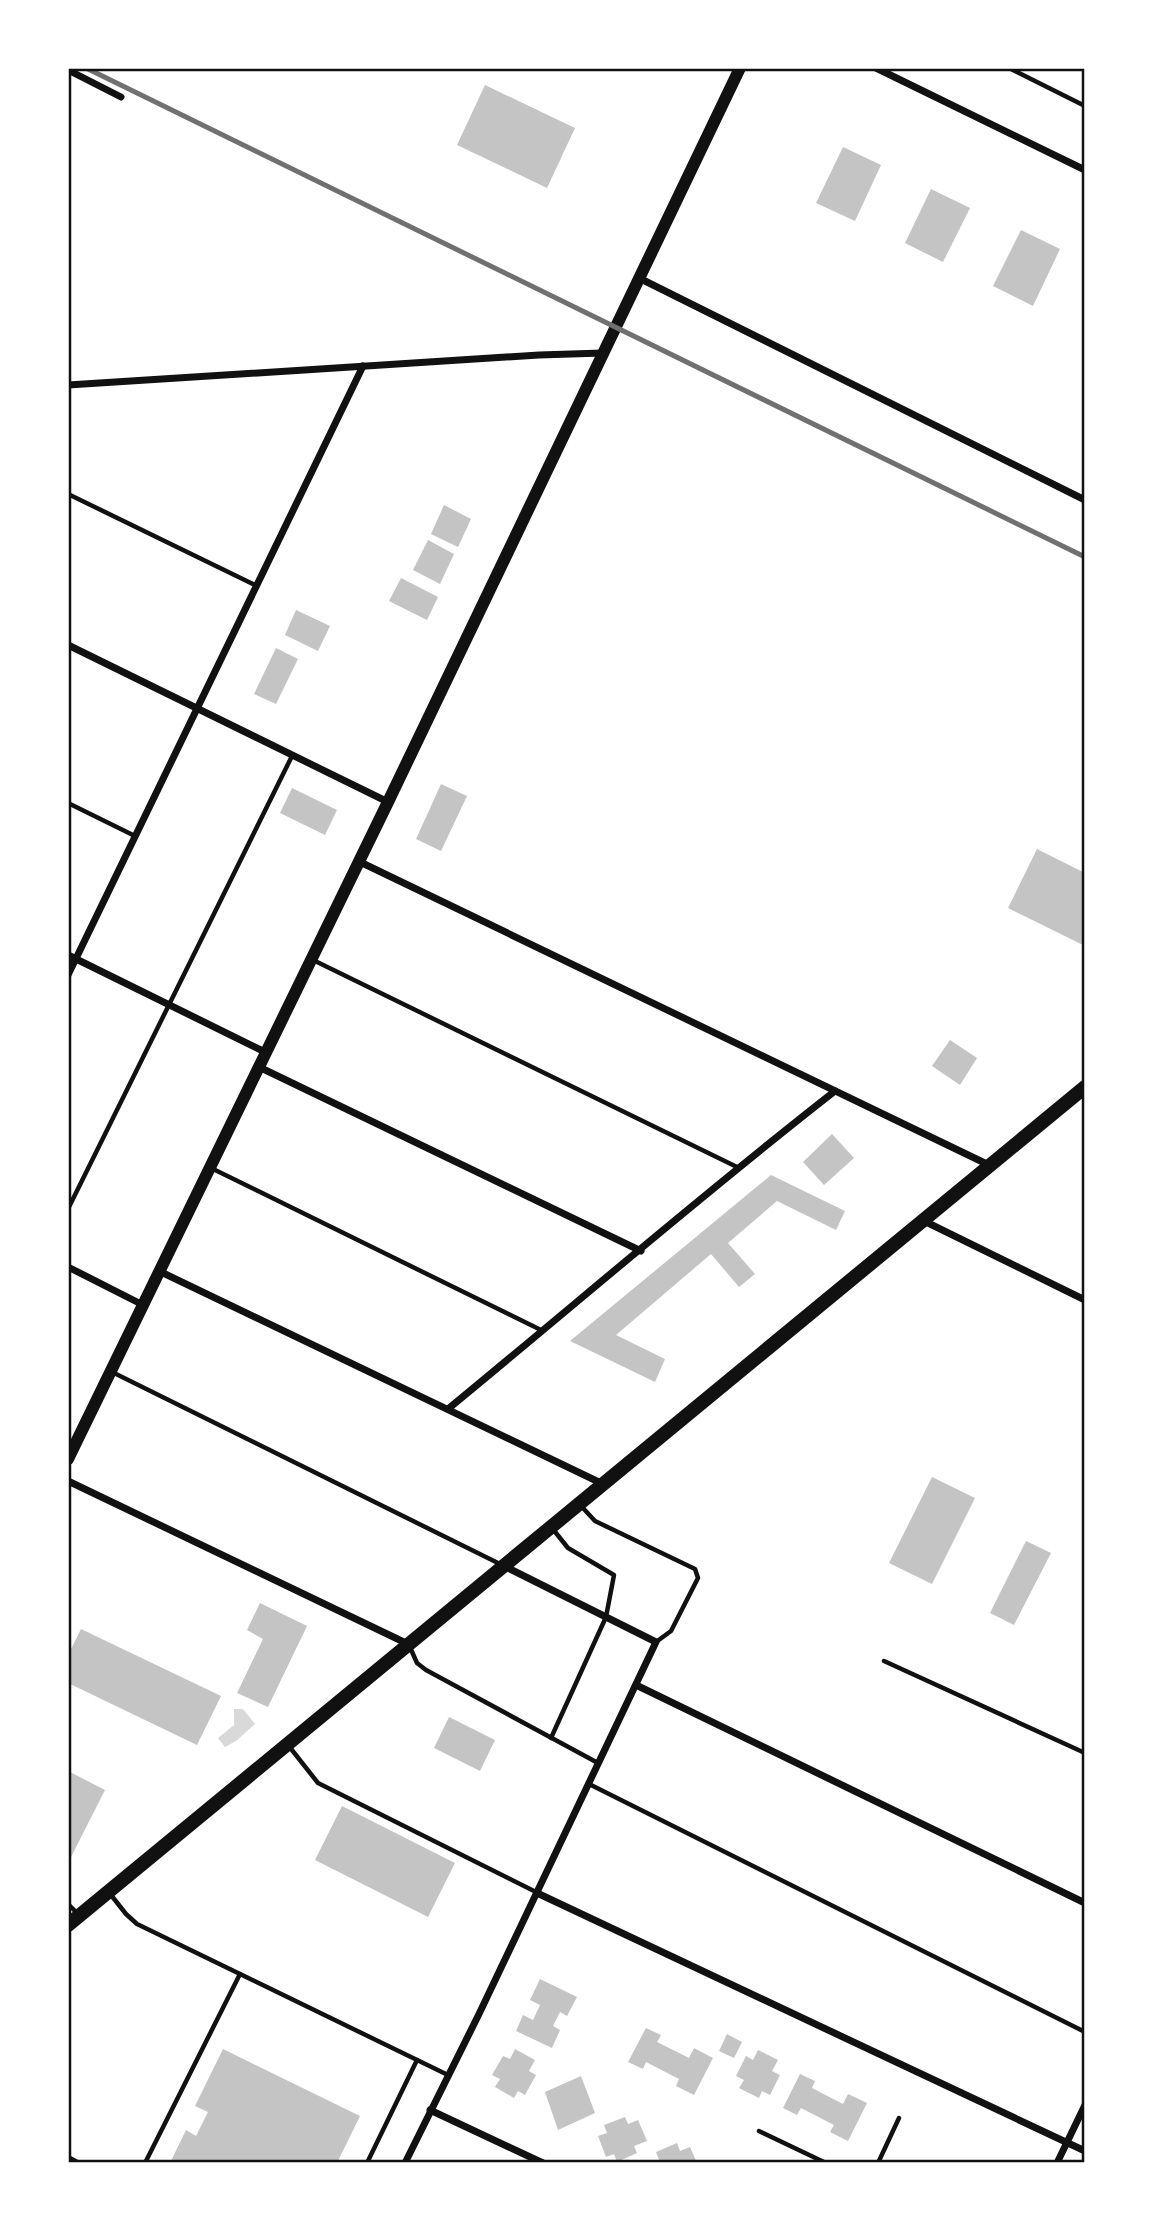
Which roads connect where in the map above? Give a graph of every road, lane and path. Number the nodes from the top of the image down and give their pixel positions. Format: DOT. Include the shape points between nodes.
graph roads {
  1 [pos="740,68"];
  2 [pos="876,68"];
  3 [pos="1009,68"];
  4 [pos="68,70"];
  5 [pos="121,97"];
  6 [pos="1085,106"];
  7 [pos="1085,170"];
  8 [pos="639,278"];
  9 [pos="603,353"];
  10 [pos="363,366"];
  11 [pos="68,385"];
  12 [pos="68,494"];
  13 [pos="1085,500"];
  14 [pos="258,586"];
  15 [pos="68,645"];
  16 [pos="199,709"];
  17 [pos="292,755"];
  18 [pos="388,802"];
  19 [pos="68,803"];
  20 [pos="136,836"];
  21 [pos="358,861"];
  22 [pos="72,957"];
  23 [pos="310,959"];
  24 [pos="68,975"];
  25 [pos="169,1005"];
  26 [pos="265,1052"];
  27 [pos="258,1066"];
  28 [pos="1085,1087"];
  29 [pos="835,1090"];
  30 [pos="991,1166"];
  31 [pos="210,1167"];
  32 [pos="737,1167"];
  33 [pos="68,1209"];
  34 [pos="924,1221"];
  35 [pos="641,1251"];
  36 [pos="68,1267"];
  37 [pos="159,1271"];
  38 [pos="1085,1300"];
  39 [pos="143,1305"];
  40 [pos="543,1331"];
  41 [pos="111,1371"];
  42 [pos="448,1409"];
  43 [pos="68,1459"];
  44 [pos="68,1481"];
  45 [pos="603,1484"];
  46 [pos="579,1503"];
  47 [pos="550,1527"];
  48 [pos="504,1566"];
  49 [pos="606,1617"];
  50 [pos="656,1642"];
  51 [pos="409,1644"];
  52 [pos="884,1661"];
  53 [pos="635,1685"];
  54 [pos="551,1738"];
  55 [pos="287,1744"];
  56 [pos="1085,1753"];
  57 [pos="598,1763"];
  58 [pos="589,1784"];
  59 [pos="109,1891"];
  60 [pos="537,1893"];
  61 [pos="1085,1903"];
  62 [pos="68,1904"];
  63 [pos="74,1920"];
  64 [pos="240,1973"];
  65 [pos="1085,2032"];
  66 [pos="417,2060"];
  67 [pos="448,2075"];
  68 [pos="1085,2105"];
  69 [pos="430,2110"];
  70 [pos="899,2119"];
  71 [pos="759,2131"];
  72 [pos="1066,2143"];
  73 [pos="1085,2151"];
  74 [pos="68,2158"];
  75 [pos="79,2163"];
  76 [pos="145,2163"];
  77 [pos="367,2163"];
  78 [pos="405,2163"];
  79 [pos="543,2163"];
  80 [pos="827,2163"];
  81 [pos="878,2163"];
  82 [pos="1057,2163"];
  1 -- 8 [label="street"];
  2 -- 7 [label="street"];
  3 -- 6 [label="lane"];
  4 -- 5 [label="street"];
  8 -- 9 [label="street"];
  8 -- 13 [label="street"];
  9 -- 10 [label="street"];
  9 -- 18 [label="street"];
  10 -- 11 [label="street"];
  10 -- 14 [label="street"];
  12 -- 14 [label="lane"];
  14 -- 16 [label="street"];
  15 -- 16 [label="street"];
  16 -- 17 [label="street"];
  16 -- 20 [label="street"];
  17 -- 18 [label="street"];
  17 -- 25 [label="lane"];
  18 -- 21 [label="street"];
  19 -- 20 [label="lane"];
  20 -- 22 [label="street"];
  21 -- 23 [label="street"];
  21 -- 29 [label="street"];
  22 -- 24 [label="street"];
  22 -- 25 [label="street"];
  23 -- 26 [label="street"];
  23 -- 32 [label="lane"];
  25 -- 26 [label="street"];
  25 -- 33 [label="lane"];
  26 -- 27 [label="street"];
  27 -- 31 [label="street"];
  27 -- 35 [label="street"];
  28 -- 30 [label="main road"];
  29 -- 30 [label="street"];
  29 -- 32 [label="street"];
  30 -- 34 [label="main road"];
  31 -- 37 [label="street"];
  31 -- 40 [label="lane"];
  32 -- 35 [label="street"];
  34 -- 38 [label="street"];
  34 -- 45 [label="main road"];
  35 -- 40 [label="street"];
  36 -- 39 [label="street"];
  37 -- 39 [label="street"];
  37 -- 42 [label="street"];
  39 -- 41 [label="street"];
  40 -- 42 [label="street"];
  41 -- 43 [label="street"];
  41 -- 48 [label="lane"];
  42 -- 45 [label="street"];
  44 -- 51 [label="street"];
  45 -- 46 [label="main road"];
  46 -- 47 [label="main road"];
  46 -- 50 [label="lane" via="595,1521 697,1572 671,1631"];
  47 -- 48 [label="main road"];
  47 -- 49 [label="lane" via="568,1548 614,1575"];
  48 -- 49 [label="street"];
  48 -- 51 [label="main road"];
  49 -- 50 [label="street"];
  49 -- 54 [label="lane"];
  50 -- 53 [label="street"];
  51 -- 54 [label="lane" via="417,1663 426,1670"];
  51 -- 55 [label="main road"];
  52 -- 56 [label="lane"];
  53 -- 57 [label="street"];
  53 -- 61 [label="street"];
  54 -- 57 [label="lane"];
  55 -- 59 [label="main road"];
  55 -- 60 [label="lane" via="318,1783"];
  57 -- 58 [label="street"];
  58 -- 60 [label="street"];
  58 -- 65 [label="lane"];
  59 -- 63 [label="main road"];
  59 -- 64 [label="lane" via="137,1924"];
  60 -- 67 [label="street"];
  60 -- 72 [label="street"];
  62 -- 63 [label="lane"];
  64 -- 66 [label="lane"];
  64 -- 76 [label="lane"];
  66 -- 67 [label="lane"];
  66 -- 77 [label="lane"];
  67 -- 69 [label="street"];
  68 -- 72 [label="street"];
  69 -- 78 [label="street"];
  69 -- 79 [label="street"];
  70 -- 81 [label="lane"];
  71 -- 80 [label="lane"];
  72 -- 73 [label="street"];
  72 -- 82 [label="street"];
  74 -- 75 [label="lane"];
}
